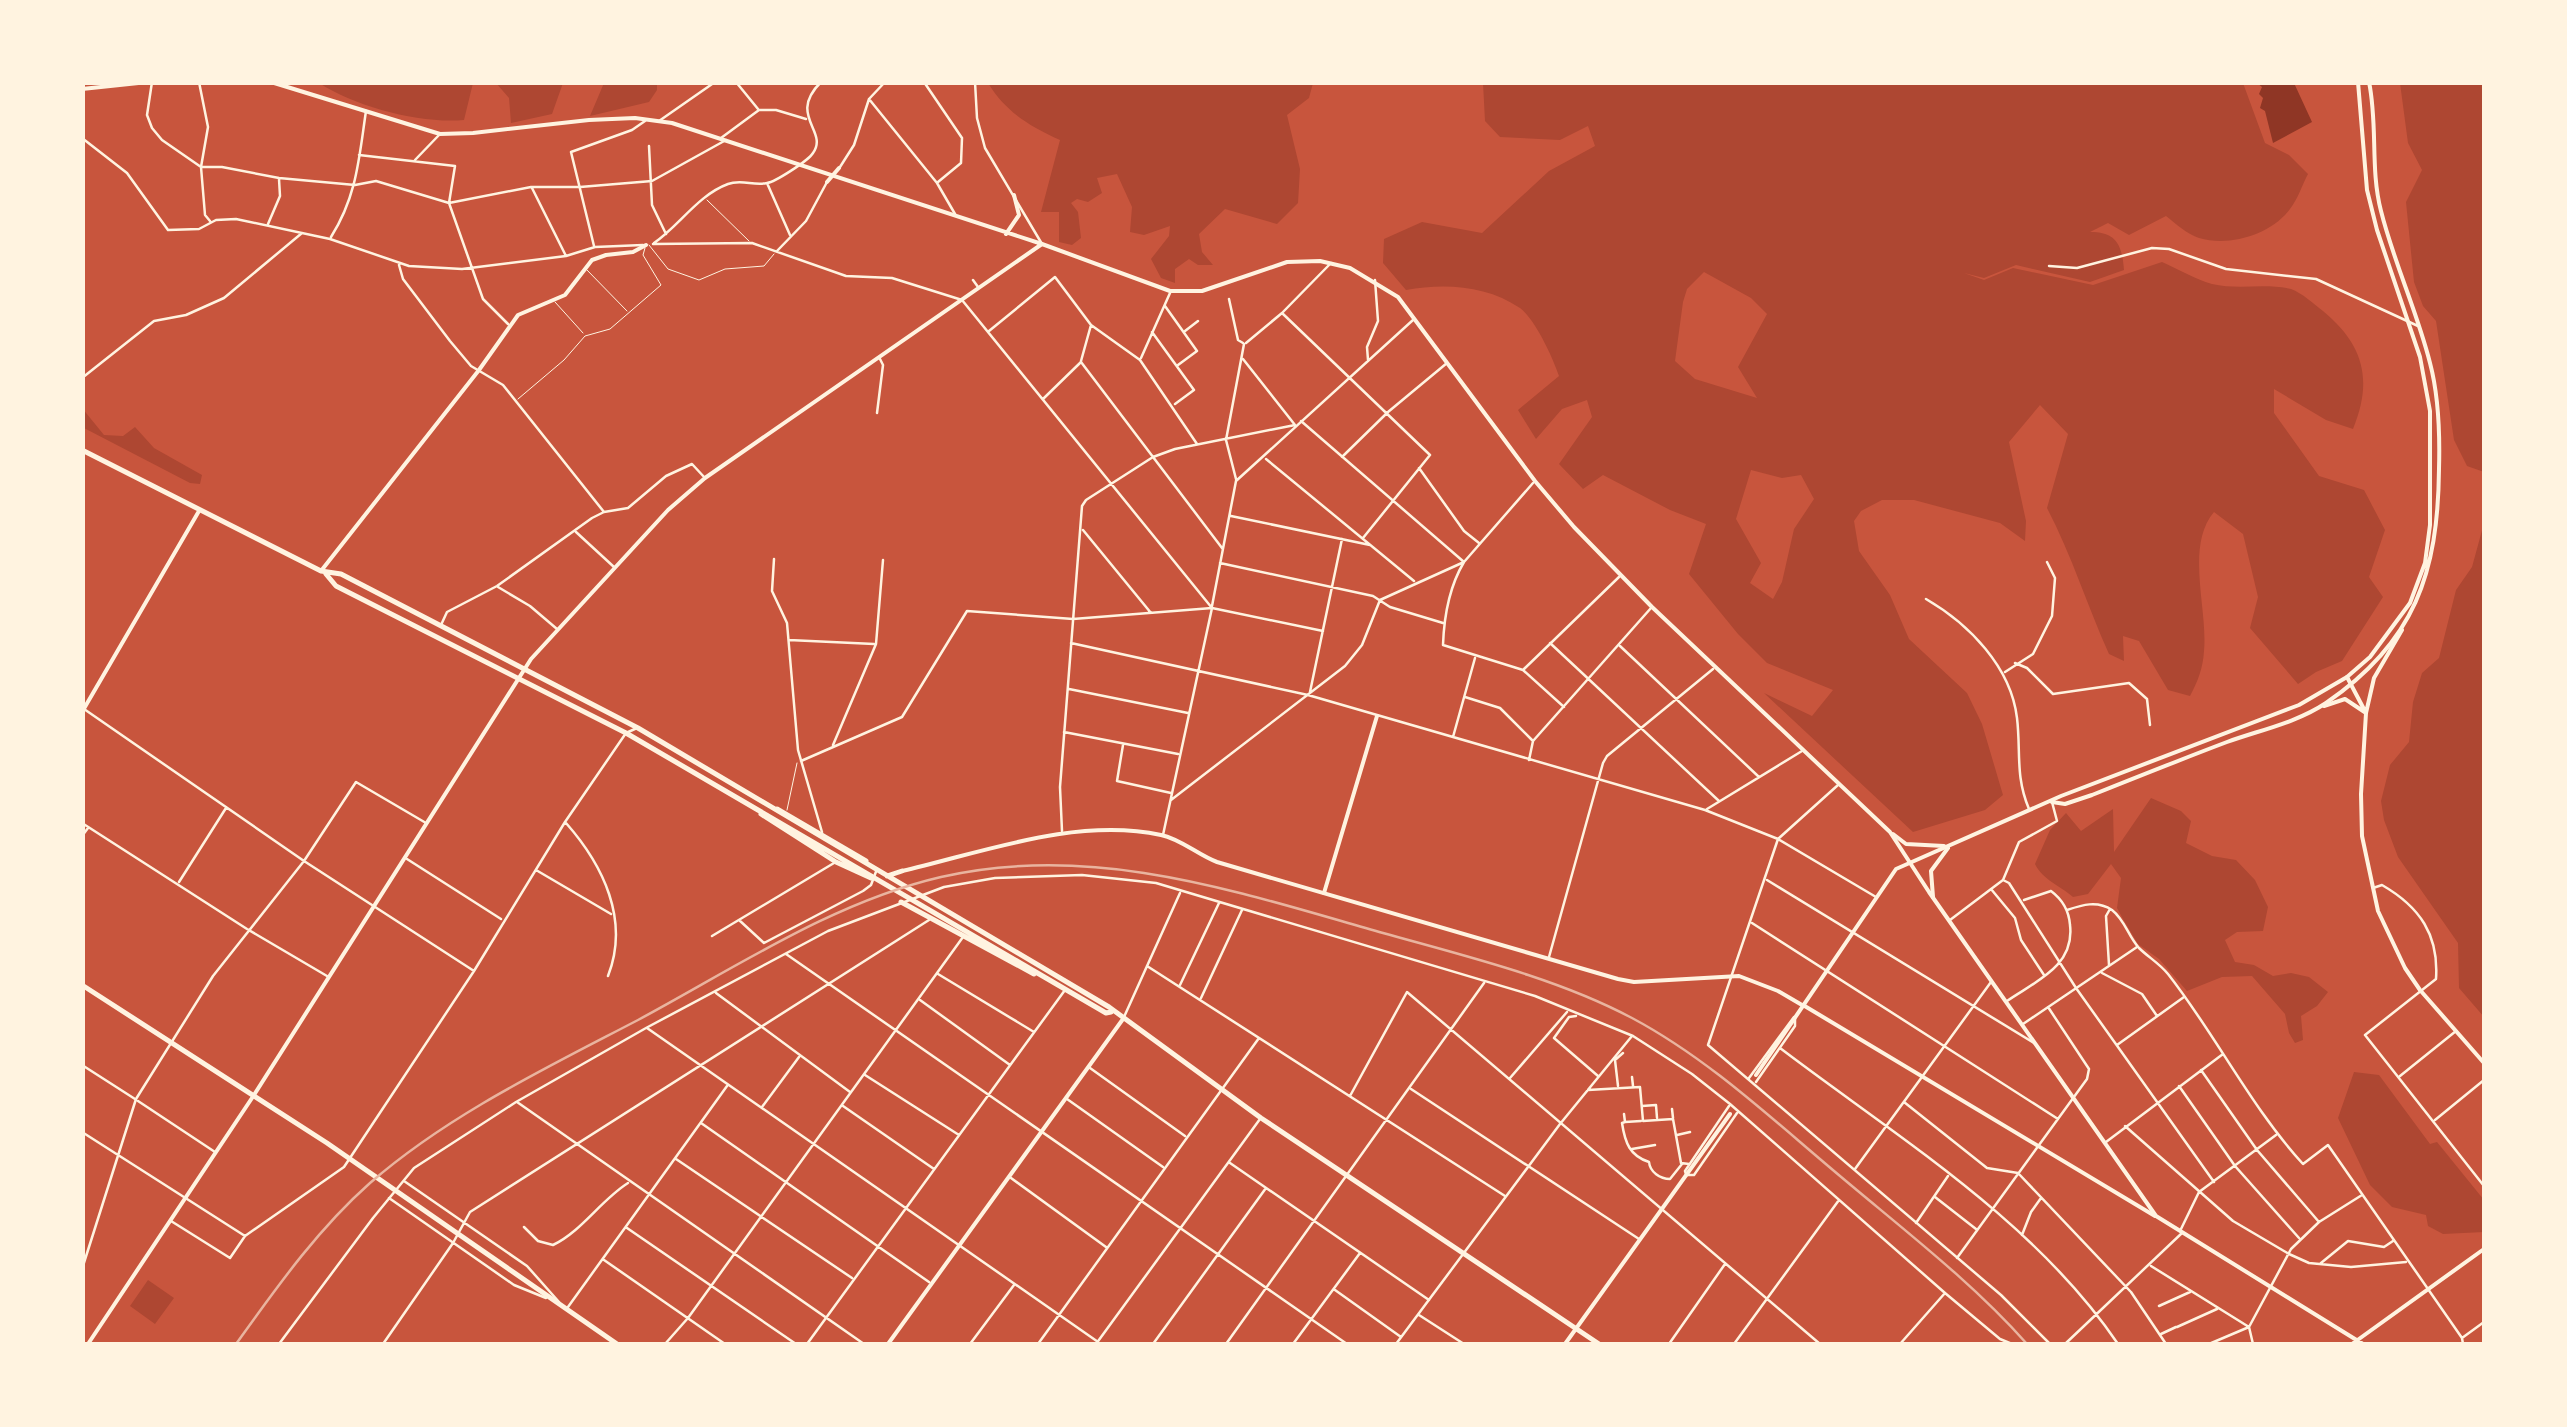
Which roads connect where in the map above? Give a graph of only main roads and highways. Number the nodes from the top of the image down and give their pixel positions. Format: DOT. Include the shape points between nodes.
graph roads {
  1 [pos="150,82"];
  2 [pos="271,82"];
  3 [pos="2358,82"];
  4 [pos="2369,82"];
  5 [pos="82,89"];
  6 [pos="839,168"];
  7 [pos="827,182"];
  8 [pos="1014,195"];
  9 [pos="1006,234"];
  10 [pos="1042,244"];
  11 [pos="649,245"];
  12 [pos="82,450"];
  13 [pos="199,510"];
  14 [pos="323,572"];
  15 [pos="2402,630"];
  16 [pos="524,669"];
  17 [pos="2347,677"];
  18 [pos="518,678"];
  19 [pos="2351,683"];
  20 [pos="83,710"];
  21 [pos="2311,712"];
  22 [pos="2366,712"];
  23 [pos="1377,716"];
  24 [pos="2052,802"];
  25 [pos="755,808"];
  26 [pos="786,819"];
  27 [pos="1890,832"];
  28 [pos="1949,846"];
  29 [pos="1910,862"];
  30 [pos="902,872"];
  31 [pos="1324,893"];
  32 [pos="918,896"];
  33 [pos="1932,897"];
  34 [pos="901,902"];
  35 [pos="1025,962"];
  36 [pos="1049,972"];
  37 [pos="1050,980"];
  38 [pos="82,985"];
  39 [pos="1803,1005"];
  40 [pos="1111,1012"];
  41 [pos="1123,1019"];
  42 [pos="2484,1064"];
  43 [pos="1756,1074"];
  44 [pos="254,1096"];
  45 [pos="1730,1114"];
  46 [pos="2156,1216"];
  47 [pos="2484,1249"];
  48 [pos="1576,1330"];
  49 [pos="2362,1343"];
  50 [pos="88,1344"];
  51 [pos="617,1344"];
  52 [pos="888,1344"];
  53 [pos="1565,1344"];
  54 [pos="1599,1344"];
  55 [pos="2352,1344"];
  1 -- 5 [label="main road"];
  2 -- 9 [label="main road" via="440,134 589,120 658,122"];
  3 -- 17 [label="main road" via="2367,190 2420,357 2432,475 2425,563 2410,603"];
  4 -- 15 [label="main road" via="2381,211 2432,368 2439,417 2428,572"];
  6 -- 7 [label="main road"];
  8 -- 9 [label="main road" via="1019,215"];
  9 -- 10 [label="main road"];
  10 -- 16 [label="main road" via="705,478"];
  10 -- 27 [label="main road" via="1170,291 1202,291 1287,262 1331,263 1374,280 1398,297 1535,482 1621,575"];
  11 -- 14 [label="main road" via="592,260 555,302 518,315"];
  12 -- 13 [label="main road"];
  13 -- 14 [label="main road"];
  13 -- 20 [label="main road"];
  14 -- 16 [label="main road" via="341,574"];
  14 -- 18 [label="main road" via="336,586"];
  15 -- 19 [label="main road"];
  15 -- 22 [label="main road" via="2374,678"];
  16 -- 18 [label="main road"];
  16 -- 26 [label="main road" via="638,728"];
  17 -- 19 [label="main road"];
  17 -- 24 [label="main road" via="2284,712"];
  18 -- 25 [label="main road"];
  18 -- 44 [label="main road"];
  19 -- 21 [label="main road"];
  19 -- 22 [label="main road"];
  21 -- 22 [label="main road" via="2344,699"];
  21 -- 24 [label="main road" via="2092,795"];
  22 -- 42 [label="main road" via="2361,813 2372,888 2391,942 2420,990"];
  23 -- 31 [label="main road"];
  24 -- 28 [label="main road"];
  25 -- 26 [label="main road"];
  25 -- 30 [label="main road" via="859,875 875,879"];
  26 -- 30 [label="main road" via="878,868"];
  26 -- 35 [label="main road"];
  27 -- 28 [label="main road" via="1906,844"];
  27 -- 29 [label="main road"];
  28 -- 29 [label="main road"];
  28 -- 33 [label="main road" via="1931,871"];
  29 -- 33 [label="main road"];
  29 -- 39 [label="main road" via="1896,869"];
  30 -- 31 [label="main road" via="1033,836 1163,836 1198,856"];
  31 -- 39 [label="main road" via="1634,982 1730,974"];
  32 -- 36 [label="main road"];
  33 -- 46 [label="main road"];
  34 -- 37 [label="main road"];
  35 -- 36 [label="main road"];
  35 -- 37 [label="main road"];
  36 -- 40 [label="main road"];
  37 -- 40 [label="main road"];
  38 -- 44 [label="main road"];
  39 -- 43 [label="main road"];
  39 -- 46 [label="main road"];
  40 -- 41 [label="main road"];
  41 -- 48 [label="main road"];
  41 -- 52 [label="main road"];
  44 -- 50 [label="main road"];
  44 -- 51 [label="main road"];
  45 -- 48 [label="main road"];
  46 -- 49 [label="main road"];
  47 -- 49 [label="main road"];
  48 -- 53 [label="main road"];
  48 -- 54 [label="main road"];
  49 -- 55 [label="main road"];
}
